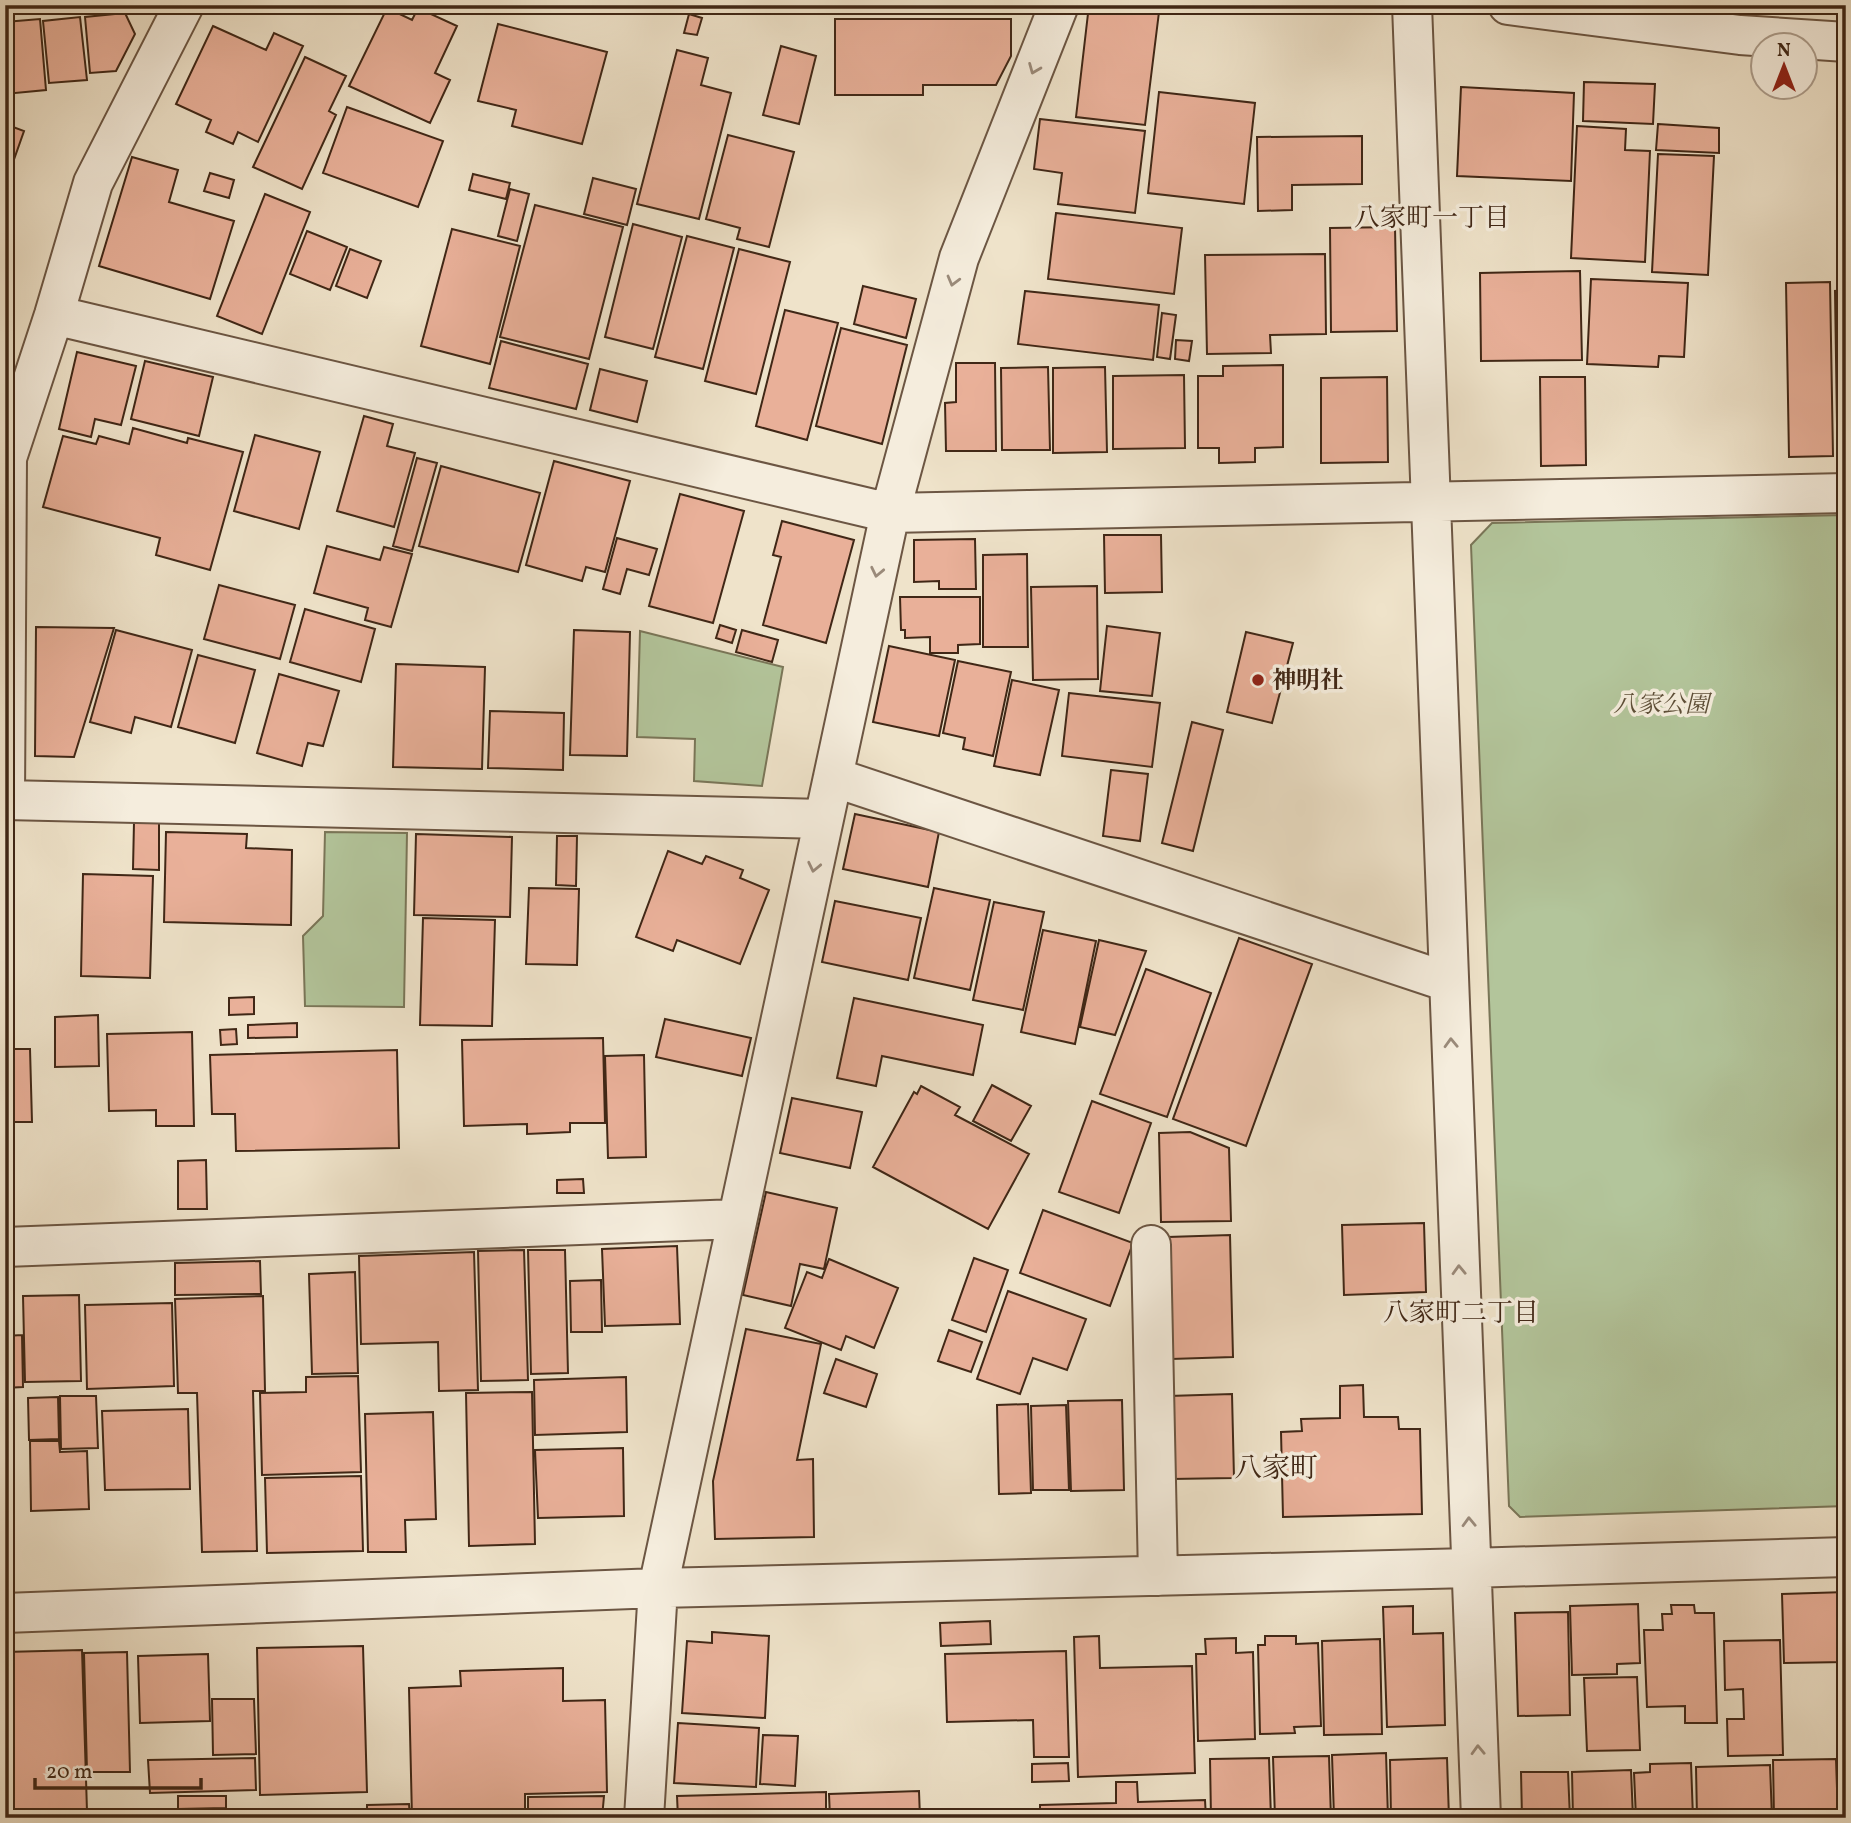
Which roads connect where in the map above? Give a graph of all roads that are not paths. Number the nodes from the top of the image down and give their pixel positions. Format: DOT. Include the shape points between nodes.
graph roads {
  1 [pos="184,5"];
  2 [pos="1059,5"];
  3 [pos="1412,5"];
  4 [pos="1508,5"];
  5 [pos="1846,42"];
  6 [pos="54,314"];
  7 [pos="1846,494"];
  8 [pos="1431,503"];
  9 [pos="890,513"];
  10 [pos="833,777"];
  11 [pos="824,819"];
  12 [pos="1448,982"];
  13 [pos="737,1219"];
  14 [pos="1151,1245"];
  15 [pos="5,1247"];
  16 [pos="1846,1556"];
  17 [pos="1470,1568"];
  18 [pos="1158,1576"];
  19 [pos="658,1588"];
  20 [pos="5,1613"];
  21 [pos="644,1818"];
  22 [pos="1480,1818"];
  1 -- 6 [label="street" via="93,183"];
  2 -- 9 [label="street, one-way" via="959,258"];
  3 -- 8 [label="street"];
  4 -- 5 [label="street" via="1740,35"];
  6 -- 9 [label="street"];
  6 -- 11 [label="street" via="7,458 5,800"];
  7 -- 8 [label="street"];
  8 -- 9 [label="street"];
  8 -- 12 [label="street"];
  9 -- 10 [label="street, one-way"];
  10 -- 11 [label="street"];
  10 -- 12 [label="street"];
  11 -- 13 [label="street, one-way"];
  17 -- 12 [label="street, one-way"];
  13 -- 15 [label="street"];
  13 -- 19 [label="street"];
  14 -- 18 [label="street"];
  16 -- 17 [label="street"];
  17 -- 18 [label="street"];
  22 -- 17 [label="street, one-way"];
  18 -- 19 [label="street"];
  19 -- 20 [label="street"];
  19 -- 21 [label="street"];
}
